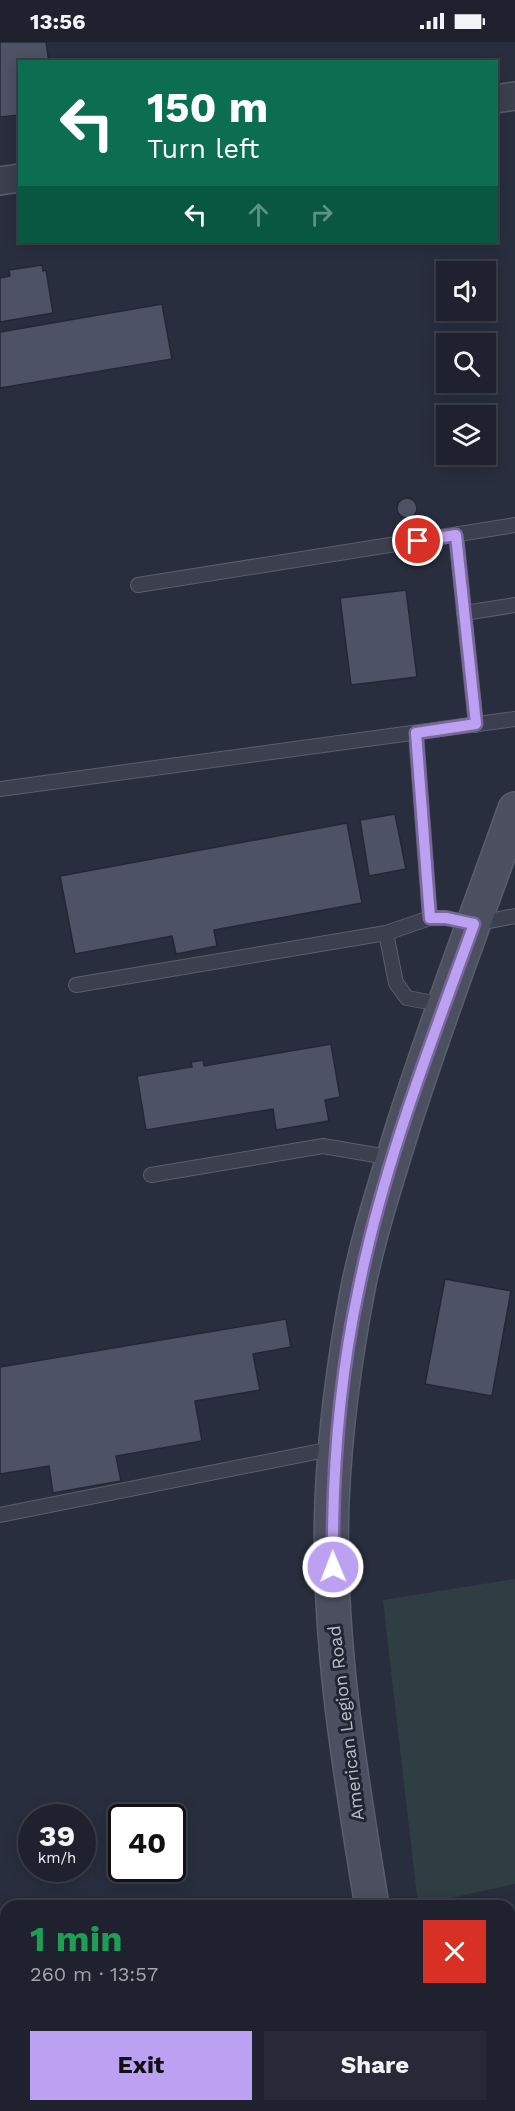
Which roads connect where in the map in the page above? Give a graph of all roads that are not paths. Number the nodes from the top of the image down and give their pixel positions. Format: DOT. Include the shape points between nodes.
graph roads {
  1 [pos="515,96"];
  2 [pos="498,99"];
  3 [pos="18,178"];
  4 [pos="0,181"];
  5 [pos="515,525"];
  6 [pos="456,535"];
  7 [pos="138,585"];
  8 [pos="515,605"];
  9 [pos="464,613"];
  10 [pos="515,719"];
  11 [pos="476,724"];
  12 [pos="416,733"];
  13 [pos="0,789"];
  14 [pos="515,809"];
  15 [pos="515,916"];
  16 [pos="430,918"];
  17 [pos="474,924"];
  18 [pos="386,933"];
  19 [pos="76,985"];
  20 [pos="445,1005"];
  21 [pos="393,1158"];
  22 [pos="151,1175"];
  23 [pos="336,1449"];
  24 [pos="0,1515"];
  25 [pos="371,1900"];
  1 -- 2 [label="street"];
  3 -- 4 [label="street"];
  5 -- 6 [label="lane"];
  6 -- 7 [label="lane"];
  6 -- 9 [label="lane"];
  8 -- 9 [label="lane"];
  9 -- 11 [label="lane"];
  10 -- 11 [label="lane"];
  11 -- 12 [label="lane"];
  12 -- 13 [label="lane"];
  12 -- 16 [label="lane"];
  14 -- 17 [label="street, American Legion Road"];
  15 -- 17 [label="lane"];
  16 -- 17 [label="lane"];
  16 -- 18 [label="lane"];
  17 -- 20 [label="street, American Legion Road"];
  18 -- 19 [label="lane"];
  18 -- 20 [label="lane" via="396,983 407,998"];
  20 -- 21 [label="street, American Legion Road"];
  21 -- 22 [label="lane" via="323,1146"];
  21 -- 23 [label="street, American Legion Road" via="358,1287"];
  23 -- 24 [label="lane"];
  23 -- 25 [label="street, American Legion Road" via="332,1503 337,1664"];
}
